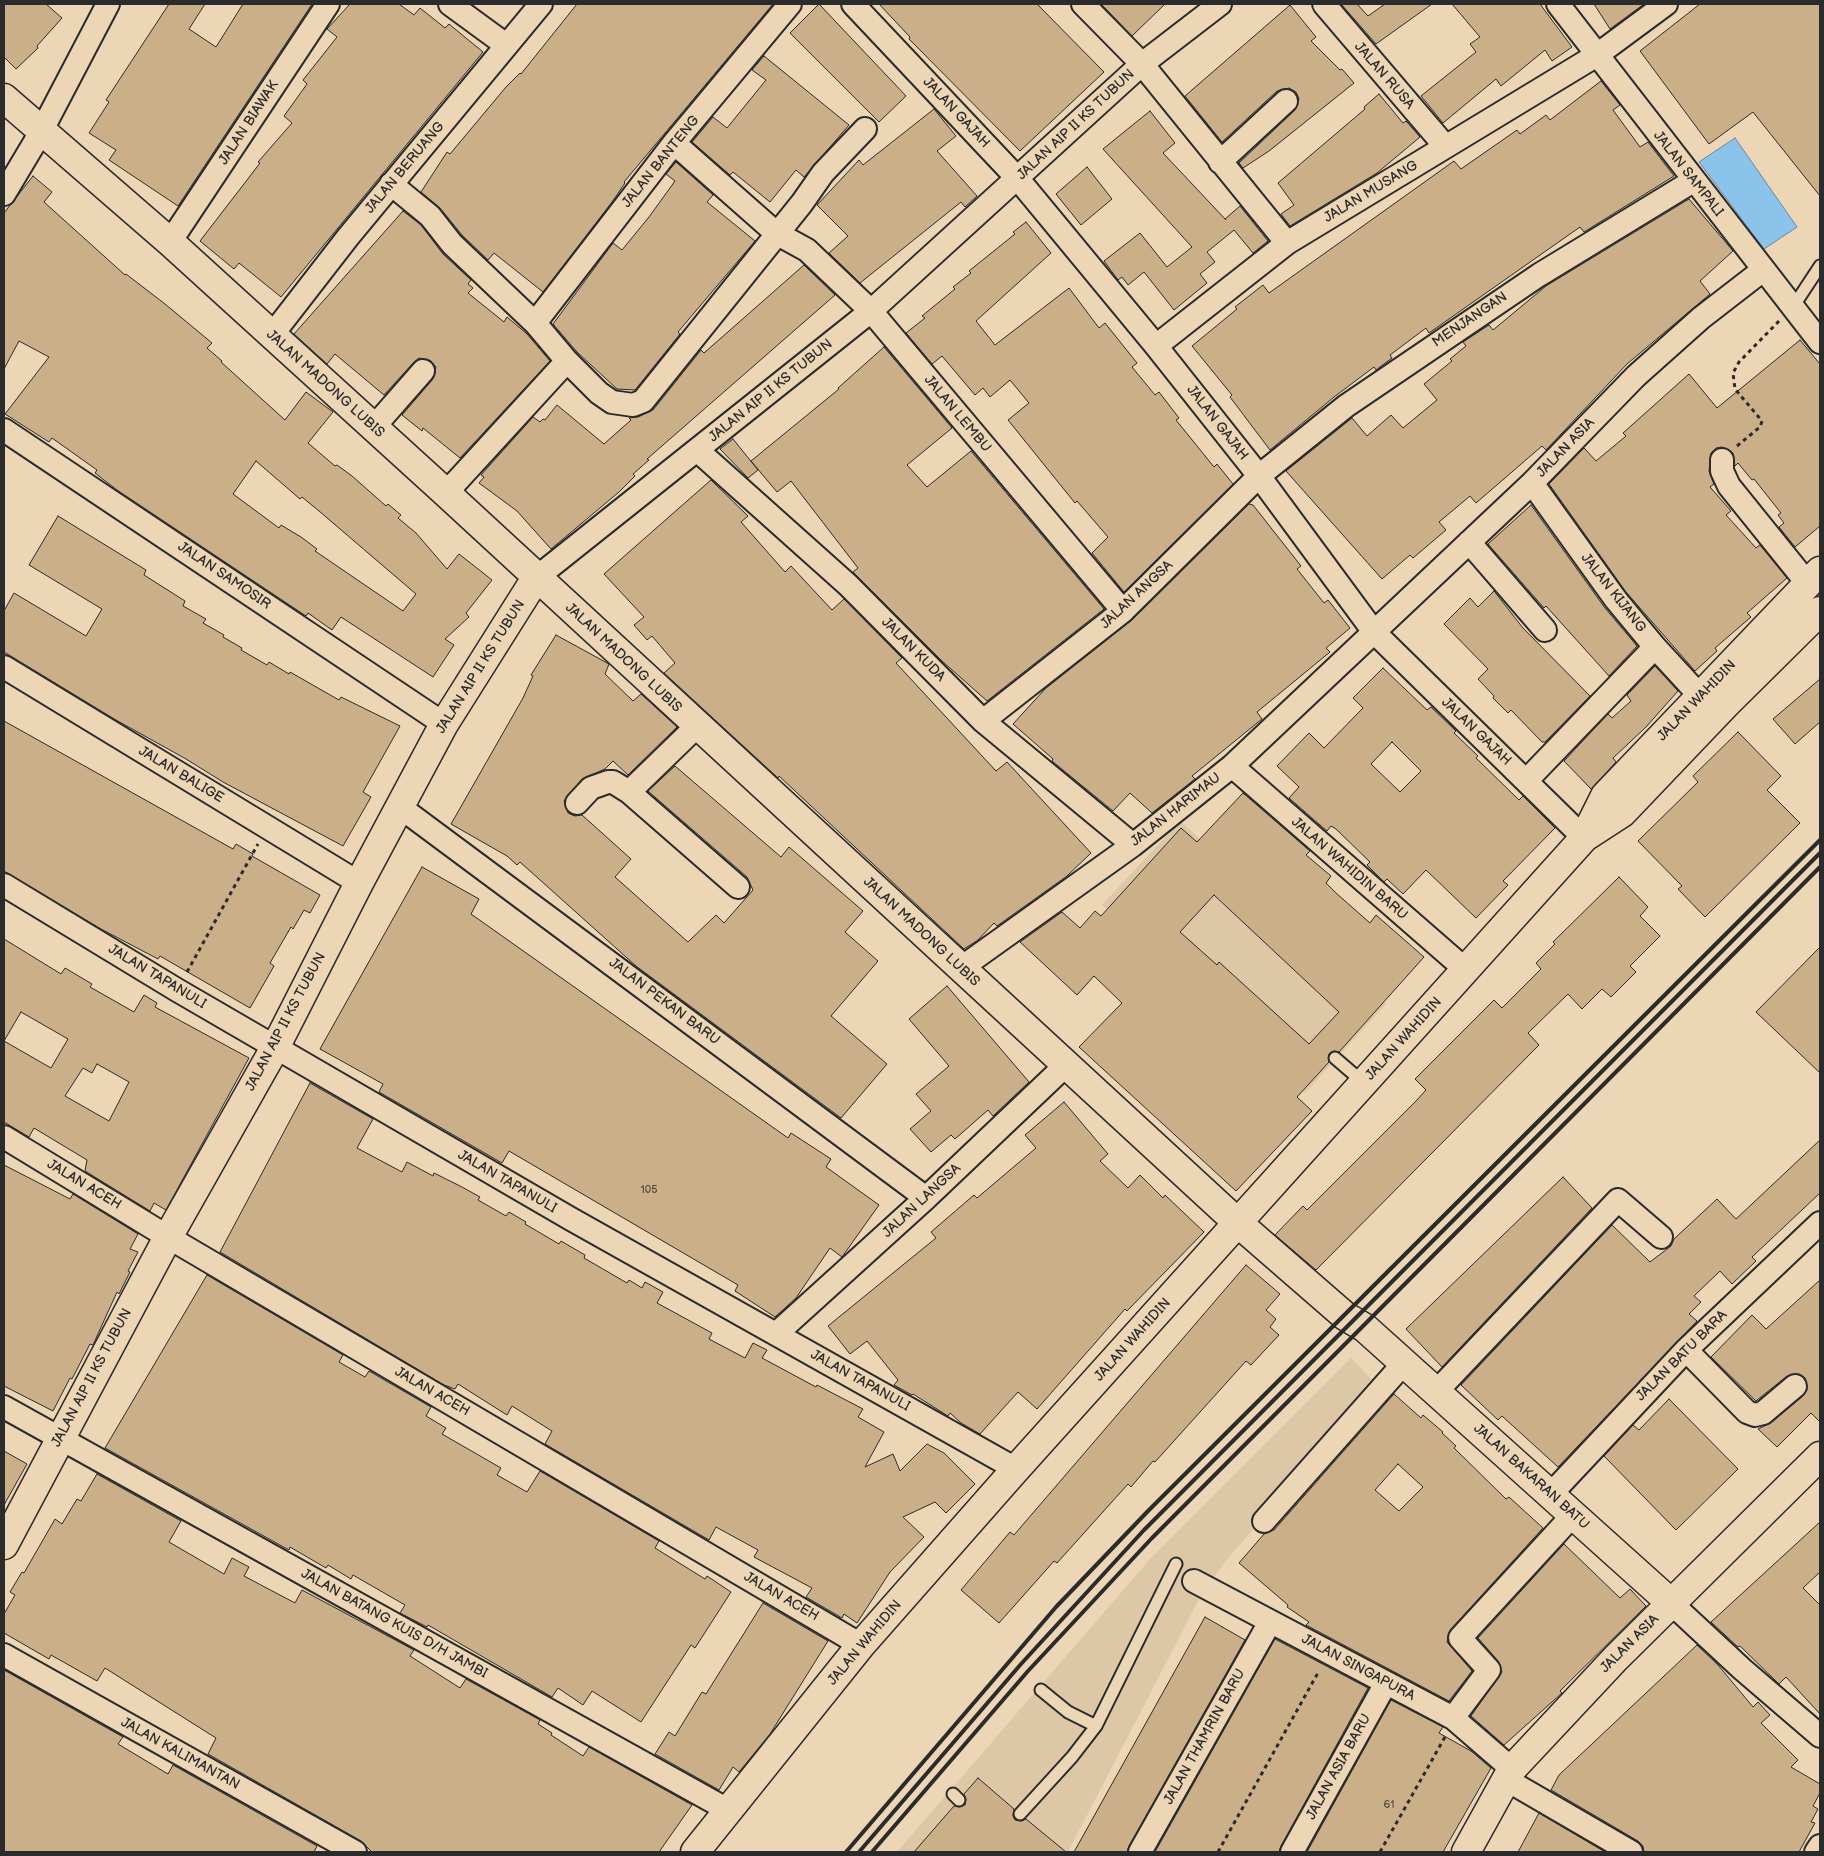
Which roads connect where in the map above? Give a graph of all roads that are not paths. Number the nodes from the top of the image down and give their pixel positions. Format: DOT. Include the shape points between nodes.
graph roads {
  1 [pos="108,4"];
  2 [pos="328,4"];
  3 [pos="450,4"];
  4 [pos="541,4"];
  5 [pos="790,4"];
  6 [pos="853,4"];
  7 [pos="1083,4"];
  8 [pos="1220,4"];
  9 [pos="1324,4"];
  10 [pos="1558,4"];
  11 [pos="1666,4"];
  12 [pos="506,45"];
  13 [pos="1597,55"];
  14 [pos="1142,64"];
  15 [pos="4,98"];
  16 [pos="1286,101"];
  17 [pos="865,129"];
  18 [pos="41,132"];
  19 [pos="674,143"];
  20 [pos="1445,146"];
  21 [pos="1220,162"];
  22 [pos="1018,180"];
  23 [pos="1693,180"];
  24 [pos="391,184"];
  25 [pos="4,194"];
  26 [pos="776,233"];
  27 [pos="170,242"];
  28 [pos="1287,243"];
  29 [pos="1820,266"];
  30 [pos="1763,270"];
  31 [pos="1793,307"];
  32 [pos="871,311"];
  33 [pos="535,323"];
  34 [pos="272,335"];
  35 [pos="1820,342"];
  36 [pos="1156,346"];
  37 [pos="567,361"];
  38 [pos="423,371"];
  39 [pos="373,428"];
  40 [pos="4,430"];
  41 [pos="697,450"];
  42 [pos="1722,460"];
  43 [pos="1259,476"];
  44 [pos="1532,483"];
  45 [pos="446,493"];
  46 [pos="1469,542"];
  47 [pos="536,578"];
  48 [pos="1814,578"];
  49 [pos="1124,611"];
  50 [pos="1820,611"];
  51 [pos="1545,630"];
  52 [pos="1374,632"];
  53 [pos="1655,647"];
  54 [pos="4,667"];
  55 [pos="1702,697"];
  56 [pos="983,721"];
  57 [pos="444,724"];
  58 [pos="697,726"];
  59 [pos="1232,766"];
  60 [pos="1526,781"];
  61 [pos="629,792"];
  62 [pos="577,803"];
  63 [pos="400,808"];
  64 [pos="1584,838"];
  65 [pos="1133,845"];
  66 [pos="359,883"];
  67 [pos="4,885"];
  68 [pos="738,887"];
  69 [pos="961,968"];
  70 [pos="1466,970"];
  71 [pos="276,1046"];
  72 [pos="1335,1058"];
  73 [pos="1066,1065"];
  74 [pos="1364,1083"];
  75 [pos="4,1137"];
  76 [pos="926,1198"];
  77 [pos="1238,1223"];
  78 [pos="1820,1223"];
  79 [pos="168,1237"];
  80 [pos="1661,1237"];
  81 [pos="776,1334"];
  82 [pos="1686,1350"];
  83 [pos="1404,1363"];
  84 [pos="1795,1386"];
  85 [pos="1436,1392"];
  86 [pos="4,1407"];
  87 [pos="59,1438"];
  88 [pos="1820,1456"];
  89 [pos="1016,1469"];
  90 [pos="1550,1495"];
  91 [pos="1573,1515"];
  92 [pos="1264,1521"];
  93 [pos="4,1544"];
  94 [pos="1176,1564"];
  95 [pos="1194,1581"];
  96 [pos="1671,1603"];
  97 [pos="1270,1622"];
  98 [pos="862,1645"];
  99 [pos="4,1655"];
  100 [pos="1386,1683"];
  101 [pos="1041,1690"];
  102 [pos="1454,1719"];
  103 [pos="1096,1726"];
  104 [pos="1820,1736"];
  105 [pos="1510,1775"];
  106 [pos="728,1810"];
  107 [pos="1020,1814"];
  108 [pos="1820,1846"];
  109 [pos="355,1852"];
  110 [pos="695,1852"];
  111 [pos="1140,1852"];
  112 [pos="1292,1852"];
  113 [pos="1466,1852"];
  114 [pos="1631,1852"];
  115 [pos="1816,1852"];
  1 -- 18 [label="street"];
  2 -- 27 [label="street, JALAN BIAWAK"];
  3 -- 12 [label="street"];
  4 -- 12 [label="street, JALAN BERUANG"];
  5 -- 19 [label="street, JALAN BANTENG"];
  6 -- 22 [label="street, JALAN GAJAH"];
  7 -- 14 [label="street"];
  8 -- 14 [label="street, JALAN AIP II KS TUBUN"];
  9 -- 20 [label="street, JALAN RUSA"];
  10 -- 13 [label="street, JALAN SAMPALI"];
  11 -- 13 [label="street, JALAN MUSANG"];
  12 -- 24 [label="street, JALAN BERUANG"];
  13 -- 20 [label="street, JALAN MUSANG"];
  13 -- 23 [label="street, JALAN SAMPALI"];
  14 -- 21 [label="street"];
  14 -- 22 [label="street, JALAN AIP II KS TUBUN"];
  15 -- 18 [label="street, JALAN MADONG LUBIS"];
  16 -- 21 [label="street"];
  17 -- 26 [label="street" via="822,173"];
  18 -- 25 [label="street"];
  18 -- 27 [label="street, JALAN MADONG LUBIS"];
  19 -- 26 [label="street, JALAN LEMBU"];
  19 -- 33 [label="street, JALAN BANTENG"];
  20 -- 28 [label="street, JALAN MUSANG"];
  21 -- 28 [label="street"];
  22 -- 32 [label="street, JALAN AIP II KS TUBUN"];
  22 -- 36 [label="street, JALAN GAJAH"];
  23 -- 30 [label="street, JALAN SAMPALI"];
  23 -- 43 [label="street, MENJANGAN" via="1433,345 1346,406"];
  24 -- 33 [label="street" via="430,216 452,244"];
  24 -- 34 [label="street, JALAN BERUANG"];
  26 -- 32 [label="street, JALAN LEMBU" via="807,250"];
  26 -- 37 [label="street" via="643,401 633,405 612,402"];
  27 -- 34 [label="street, JALAN MADONG LUBIS"];
  28 -- 36 [label="street, JALAN MUSANG"];
  29 -- 31 [label="lane"];
  30 -- 31 [label="street, JALAN SAMPALI"];
  30 -- 44 [label="street, JALAN ASIA" via="1701,318 1636,376"];
  31 -- 35 [label="street, JALAN SAMPALI"];
  32 -- 41 [label="street, JALAN AIP II KS TUBUN"];
  32 -- 49 [label="street, JALAN LEMBU"];
  33 -- 37 [label="street"];
  34 -- 39 [label="street, JALAN MADONG LUBIS"];
  36 -- 43 [label="street, JALAN GAJAH"];
  37 -- 45 [label="street"];
  38 -- 39 [label="street"];
  39 -- 45 [label="street, JALAN MADONG LUBIS"];
  40 -- 57 [label="street, JALAN SAMOSIR"];
  41 -- 47 [label="street, JALAN AIP II KS TUBUN"];
  41 -- 56 [label="street, JALAN KUDA" via="848,585"];
  42 -- 48 [label="street" via="1722,471 1729,486"];
  43 -- 49 [label="street, JALAN ANGSA"];
  43 -- 52 [label="street, JALAN GAJAH"];
  44 -- 46 [label="street, JALAN ASIA"];
  44 -- 53 [label="street, JALAN KIJANG" via="1616,600"];
  45 -- 47 [label="street, JALAN MADONG LUBIS"];
  46 -- 51 [label="street"];
  46 -- 52 [label="street, JALAN ASIA"];
  47 -- 57 [label="street, JALAN AIP II KS TUBUN"];
  47 -- 58 [label="street, JALAN MADONG LUBIS"];
  48 -- 55 [label="street, JALAN WAHIDIN"];
  49 -- 56 [label="street, JALAN ANGSA"];
  50 -- 64 [label="street, JALAN WAHIDIN" via="1622,813"];
  52 -- 59 [label="street, JALAN HARIMAU"];
  52 -- 60 [label="street, JALAN GAJAH"];
  53 -- 55 [label="street, JALAN KIJANG"];
  53 -- 60 [label="street"];
  54 -- 66 [label="street, JALAN BALIGE"];
  55 -- 64 [label="street, JALAN WAHIDIN" via="1605,796"];
  56 -- 65 [label="street, JALAN KUDA"];
  57 -- 63 [label="street, JALAN AIP II KS TUBUN"];
  58 -- 61 [label="street"];
  58 -- 69 [label="street, JALAN MADONG LUBIS"];
  59 -- 65 [label="street, JALAN HARIMAU"];
  59 -- 70 [label="street, JALAN WAHIDIN BARU"];
  60 -- 64 [label="street, JALAN GAJAH"];
  61 -- 62 [label="street" via="608,782 591,788"];
  61 -- 68 [label="street"];
  63 -- 66 [label="street, JALAN AIP II KS TUBUN"];
  63 -- 76 [label="street, JALAN PEKAN BARU"];
  64 -- 70 [label="street, JALAN WAHIDIN"];
  65 -- 69 [label="street, JALAN HARIMAU"];
  66 -- 71 [label="street, JALAN AIP II KS TUBUN"];
  67 -- 71 [label="street, JALAN TAPANULI"];
  69 -- 73 [label="street, JALAN MADONG LUBIS"];
  70 -- 74 [label="street, JALAN WAHIDIN"];
  71 -- 79 [label="street, JALAN AIP II KS TUBUN"];
  71 -- 81 [label="street, JALAN TAPANULI" via="572,1220"];
  72 -- 74 [label="lane"];
  73 -- 76 [label="street, JALAN LANGSA"];
  73 -- 77 [label="street, JALAN MADONG LUBIS"];
  74 -- 77 [label="street, JALAN WAHIDIN"];
  75 -- 79 [label="street, JALAN ACEH"];
  76 -- 81 [label="street, JALAN LANGSA"];
  77 -- 83 [label="street, JALAN BAKARAN BATU"];
  77 -- 89 [label="street, JALAN WAHIDIN"];
  78 -- 82 [label="street, JALAN BATU BARA"];
  79 -- 87 [label="street, JALAN AIP II KS TUBUN"];
  79 -- 98 [label="street, JALAN ACEH"];
  80 -- 85 [label="street" via="1618,1200"];
  81 -- 89 [label="street, JALAN TAPANULI"];
  82 -- 84 [label="street" via="1747,1412 1763,1413"];
  82 -- 90 [label="street, JALAN BATU BARA"];
  83 -- 85 [label="street, JALAN BAKARAN BATU"];
  83 -- 92 [label="street"];
  85 -- 90 [label="street, JALAN BAKARAN BATU"];
  86 -- 87 [label="street, JALAN BATANG KUIS D/H JAMBI"];
  87 -- 93 [label="street, JALAN AIP II KS TUBUN"];
  87 -- 106 [label="street, JALAN BATANG KUIS D/H JAMBI"];
  88 -- 96 [label="street, JALAN ASIA"];
  89 -- 98 [label="street, JALAN WAHIDIN"];
  90 -- 91 [label="street, JALAN BAKARAN BATU"];
  91 -- 96 [label="street, JALAN BAKARAN BATU"];
  91 -- 102 [label="street" via="1460,1638 1489,1670"];
  94 -- 103 [label="lane"];
  95 -- 97 [label="street, JALAN SINGAPURA"];
  96 -- 104 [label="street, JALAN BAKARAN BATU"];
  96 -- 105 [label="street, JALAN ASIA" via="1616,1658"];
  97 -- 100 [label="street, JALAN SINGAPURA"];
  97 -- 111 [label="street, JALAN THAMRIN BARU"];
  98 -- 106 [label="street, JALAN WAHIDIN"];
  99 -- 109 [label="street, JALAN KALIMANTAN"];
  100 -- 102 [label="street, JALAN SINGAPURA"];
  100 -- 112 [label="street, JALAN ASIA BARU"];
  101 -- 103 [label="lane" via="1068,1712"];
  102 -- 105 [label="street, JALAN SINGAPURA"];
  103 -- 107 [label="lane" via="1072,1758"];
  105 -- 113 [label="street, JALAN ASIA"];
  105 -- 114 [label="street, JALAN SINGAPURA"];
  106 -- 110 [label="street, JALAN WAHIDIN"];
  108 -- 115 [label="street"];
}
